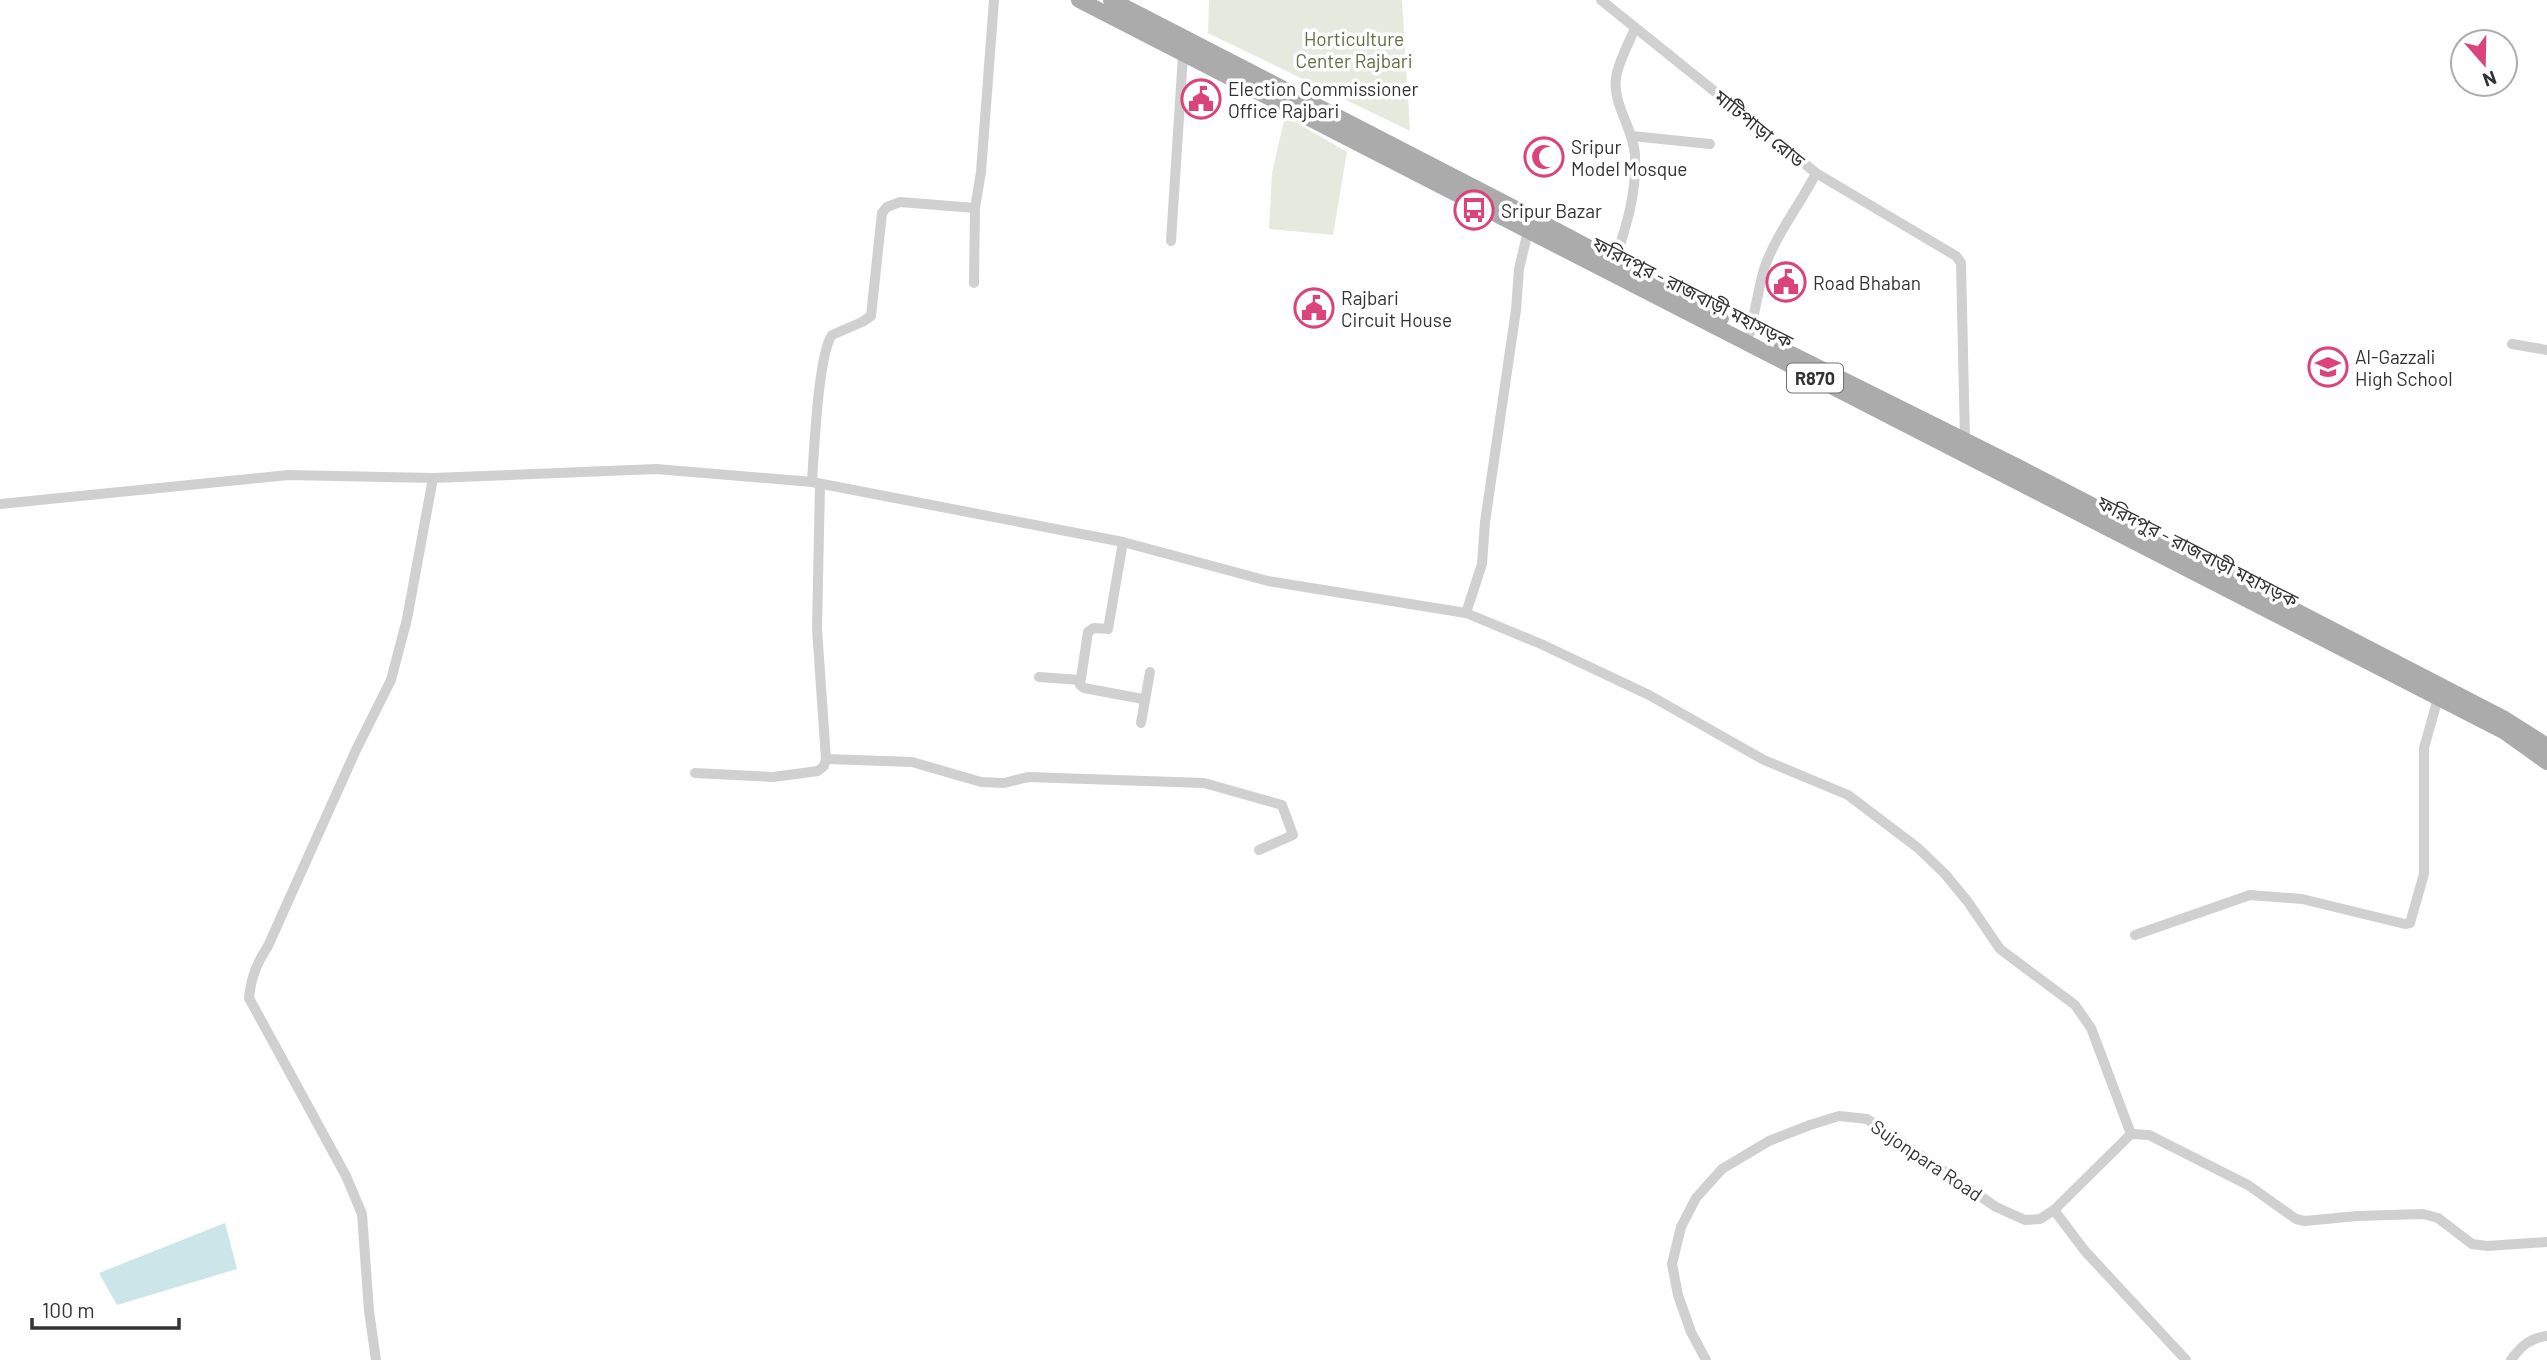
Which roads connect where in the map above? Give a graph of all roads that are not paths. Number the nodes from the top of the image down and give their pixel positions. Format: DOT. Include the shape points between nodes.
graph roads {
  1 [pos="994,0"];
  2 [pos="1079,0"];
  3 [pos="1111,0"];
  4 [pos="1601,0"];
  5 [pos="1635,27"];
  6 [pos="1183,55"];
  7 [pos="1632,136"];
  8 [pos="1710,144"];
  9 [pos="1816,173"];
  10 [pos="975,208"];
  11 [pos="1528,231"];
  12 [pos="1171,241"];
  13 [pos="1615,261"];
  14 [pos="974,283"];
  15 [pos="1750,333"];
  16 [pos="2512,344"];
  17 [pos="2547,350"];
  18 [pos="1965,441"];
  19 [pos="433,478"];
  20 [pos="816,483"];
  21 [pos="0,504"];
  22 [pos="1123,542"];
  23 [pos="1466,613"];
  24 [pos="1150,672"];
  25 [pos="1039,677"];
  26 [pos="1080,680"];
  27 [pos="2438,698"];
  28 [pos="1143,699"];
  29 [pos="1141,723"];
  30 [pos="2547,746"];
  31 [pos="826,759"];
  32 [pos="2547,762"];
  33 [pos="695,773"];
  34 [pos="1259,850"];
  35 [pos="2135,935"];
  36 [pos="2131,1134"];
  37 [pos="2054,1210"];
  38 [pos="2547,1242"];
  39 [pos="2547,1336"];
  40 [pos="376,1360"];
  41 [pos="1706,1360"];
  42 [pos="2186,1360"];
  43 [pos="2511,1360"];
  1 -- 10 [label="street"];
  2 -- 6 [label="main road, ফরিদপুর - রাজবাড়ী মহাসড়ক / R870"];
  3 -- 13 [label="main road, ফরিদপুর - রাজবাড়ী মহাসড়ক / R870"];
  4 -- 5 [label="street, মাটিপাড়া রোড"];
  5 -- 7 [label="street" via="1615,85"];
  5 -- 9 [label="street, মাটিপাড়া রোড"];
  6 -- 11 [label="main road, ফরিদপুর - রাজবাড়ী মহাসড়ক / R870"];
  6 -- 12 [label="street"];
  7 -- 8 [label="street"];
  7 -- 13 [label="street" via="1632,201"];
  9 -- 15 [label="street, মাটিপাড়া রোড" via="1764,269"];
  9 -- 18 [label="street" via="1956,256 1961,264"];
  10 -- 14 [label="street"];
  10 -- 20 [label="street" via="900,202 882,213 871,316 832,335 827,347"];
  11 -- 23 [label="street" via="1519,269 1482,564"];
  11 -- 27 [label="main road, ফরিদপুর - রাজবাড়ী মহাসড়ক / R870"];
  13 -- 15 [label="main road, ফরিদপুর - রাজবাড়ী মহাসড়ক / R870"];
  15 -- 18 [label="main road, ফরিদপুর - রাজবাড়ী মহাসড়ক / R870"];
  16 -- 17 [label="street"];
  18 -- 30 [label="main road, ফরিদপুর - রাজবাড়ী মহাসড়ক / R870" via="2503,718"];
  19 -- 20 [label="street" via="656,469"];
  19 -- 21 [label="street" via="288,475"];
  19 -- 40 [label="street" via="391,680 256,964 249,998 362,1214"];
  20 -- 22 [label="street"];
  20 -- 31 [label="street" via="817,629"];
  22 -- 23 [label="street" via="1268,581"];
  22 -- 26 [label="street" via="1108,629 1088,632"];
  23 -- 36 [label="street" via="1542,643 1649,695 1765,760 1848,795 1918,848 1953,883 2000,949 2084,1016"];
  24 -- 28 [label="street"];
  25 -- 26 [label="street"];
  26 -- 28 [label="street" via="1084,688"];
  27 -- 32 [label="main road, ফরিদপুর - রাজবাড়ী মহাসড়ক / R870" via="2505,732"];
  27 -- 35 [label="street" via="2424,748 2424,874 2410,923 2302,899 2250,895"];
  28 -- 29 [label="street"];
  31 -- 33 [label="street" via="818,771 772,777"];
  31 -- 34 [label="street" via="912,762 981,782 1004,783 1028,776 1204,783 1282,805 1293,835"];
  36 -- 37 [label="street"];
  36 -- 38 [label="street" via="2149,1135 2248,1185 2296,1219 2423,1214 2438,1218 2472,1244"];
  37 -- 41 [label="street, Sujonpara Road" via="2040,1219 2025,1220 1996,1207 1867,1119 1839,1116 1769,1141 1722,1169 1696,1198 1681,1227 1672,1264 1678,1296"];
  37 -- 42 [label="street" via="2085,1251"];
  39 -- 43 [label="street" via="2534,1337"];
}
